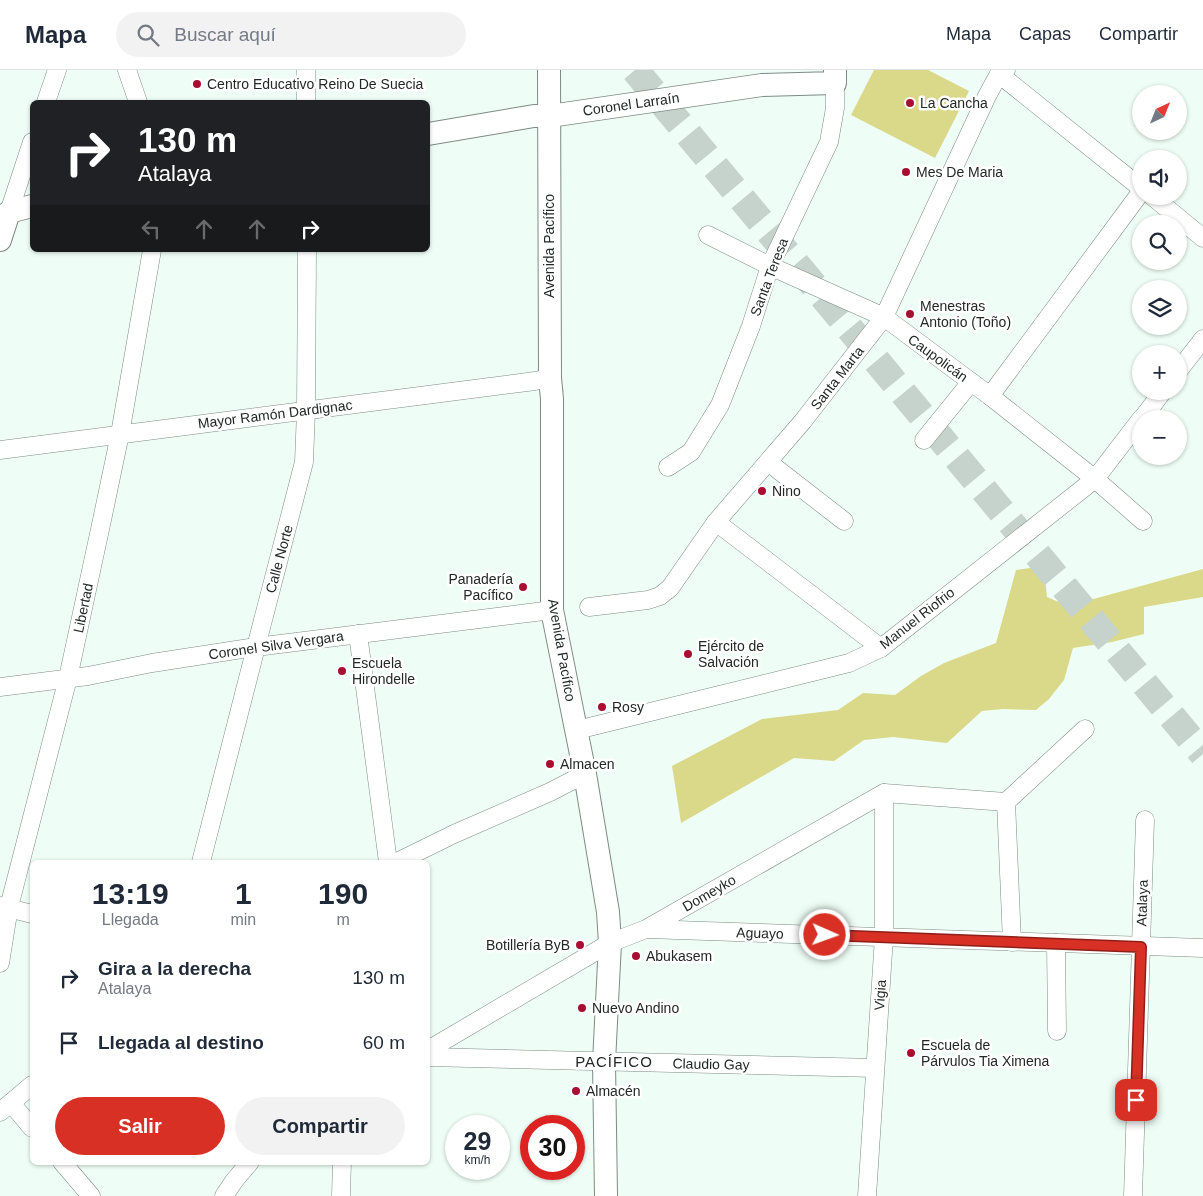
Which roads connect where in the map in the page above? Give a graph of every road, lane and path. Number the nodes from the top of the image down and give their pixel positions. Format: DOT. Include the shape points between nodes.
graph roads {
  1 [pos="56,70"];
  2 [pos="127,70"];
  3 [pos="306,70"];
  4 [pos="549,70"];
  5 [pos="1003,72"];
  6 [pos="835,76"];
  7 [pos="47,100"];
  8 [pos="137,100"];
  9 [pos="306,100"];
  10 [pos="550,116"];
  11 [pos="430,134"];
  12 [pos="30,147"];
  13 [pos="1132,180"];
  14 [pos="1132,204"];
  15 [pos="1163,205"];
  16 [pos="30,206"];
  17 [pos="4,213"];
  18 [pos="708,234"];
  19 [pos="1203,238"];
  20 [pos="0,240"];
  21 [pos="152,252"];
  22 [pos="307,252"];
  23 [pos="770,266"];
  24 [pos="884,318"];
  25 [pos="1203,339"];
  26 [pos="1187,360"];
  27 [pos="550,378"];
  28 [pos="971,382"];
  29 [pos="990,396"];
  30 [pos="1156,400"];
  31 [pos="306,410"];
  32 [pos="1148,410"];
  33 [pos="1132,431"];
  34 [pos="120,434"];
  35 [pos="924,440"];
  36 [pos="0,450"];
  37 [pos="768,462"];
  38 [pos="668,467"];
  39 [pos="1095,479"];
  40 [pos="844,521"];
  41 [pos="1143,521"];
  42 [pos="716,522"];
  43 [pos="589,608"];
  44 [pos="552,610"];
  45 [pos="358,634"];
  46 [pos="256,647"];
  47 [pos="881,648"];
  48 [pos="68,678"];
  49 [pos="0,687"];
  50 [pos="1085,728"];
  51 [pos="577,730"];
  52 [pos="585,774"];
  53 [pos="884,793"];
  54 [pos="1006,802"];
  55 [pos="1145,820"];
  56 [pos="203,860"];
  57 [pos="388,860"];
  58 [pos="400,860"];
  59 [pos="4,906"];
  60 [pos="30,913"];
  61 [pos="646,929"];
  62 [pos="884,937"];
  63 [pos="1012,942"];
  64 [pos="610,943"];
  65 [pos="1056,943"];
  66 [pos="1141,947"];
  67 [pos="1203,948"];
  68 [pos="0,963"];
  69 [pos="1058,1032"];
  70 [pos="430,1049"];
  71 [pos="430,1057"];
  72 [pos="604,1062"];
  73 [pos="875,1068"];
  74 [pos="30,1086"];
  75 [pos="5,1108"];
  76 [pos="30,1127"];
  77 [pos="65,1165"];
  78 [pos="247,1165"];
  79 [pos="342,1165"];
  80 [pos="92,1196"];
  81 [pos="224,1196"];
  82 [pos="341,1196"];
  83 [pos="606,1196"];
  84 [pos="867,1196"];
  85 [pos="1133,1196"];
  1 -- 7 [label="street"];
  2 -- 8 [label="street"];
  3 -- 9 [label="street"];
  4 -- 10 [label="street, Avenida Pacífico"];
  5 -- 13 [label="street"];
  5 -- 24 [label="street, Santa Marta" via="987,96"];
  6 -- 10 [label="street, Coronel Larraín"];
  6 -- 23 [label="street, Santa Teresa" via="835,108 829,142"];
  10 -- 11 [label="street, Coronel Larraín"];
  10 -- 27 [label="street, Avenida Pacífico"];
  12 -- 17 [label="street"];
  14 -- 29 [label="street"];
  15 -- 19 [label="street"];
  16 -- 17 [label="street"];
  17 -- 20 [label="street"];
  18 -- 23 [label="street, Caupolicán"];
  21 -- 34 [label="street, Libertad"];
  22 -- 31 [label="street, Calle Norte"];
  23 -- 24 [label="street, Caupolicán"];
  23 -- 38 [label="street, Santa Teresa" via="720,405 691,452"];
  24 -- 28 [label="street, Caupolicán"];
  24 -- 37 [label="street, Santa Marta"];
  25 -- 26 [label="street"];
  27 -- 31 [label="street, Mayor Ramón Dardignac"];
  27 -- 44 [label="street, Avenida Pacífico"];
  28 -- 29 [label="street, Caupolicán"];
  28 -- 35 [label="street"];
  29 -- 39 [label="street, Caupolicán"];
  30 -- 32 [label="street, Manuel Riofrio"];
  31 -- 34 [label="street, Mayor Ramón Dardignac"];
  31 -- 46 [label="street, Calle Norte" via="304,462"];
  33 -- 39 [label="street, Manuel Riofrio"];
  34 -- 36 [label="street, Mayor Ramón Dardignac"];
  34 -- 48 [label="street, Libertad"];
  37 -- 40 [label="street"];
  37 -- 42 [label="street, Santa Marta"];
  39 -- 41 [label="street, Caupolicán"];
  39 -- 47 [label="street, Manuel Riofrio"];
  42 -- 43 [label="street, Santa Marta" via="670,588 660,596"];
  42 -- 47 [label="street"];
  44 -- 45 [label="street, Coronel Silva Vergara"];
  44 -- 51 [label="street, Avenida Pacífico"];
  45 -- 46 [label="street, Coronel Silva Vergara"];
  45 -- 57 [label="street"];
  46 -- 48 [label="street, Coronel Silva Vergara"];
  46 -- 56 [label="street, Calle Norte"];
  47 -- 51 [label="street, Manuel Riofrio" via="849,663"];
  48 -- 49 [label="street, Coronel Silva Vergara"];
  48 -- 59 [label="street, Libertad"];
  50 -- 54 [label="street"];
  51 -- 52 [label="street, Avenida Pacífico"];
  52 -- 58 [label="street"];
  52 -- 64 [label="street, Avenida Pacífico" via="608,912"];
  53 -- 54 [label="street"];
  53 -- 61 [label="street, Domeyko"];
  53 -- 62 [label="street, Vigia"];
  54 -- 63 [label="street"];
  55 -- 66 [label="street, Atalaya"];
  59 -- 60 [label="street"];
  59 -- 68 [label="street, Libertad"];
  61 -- 62 [label="street, Aguayo"];
  61 -- 64 [label="street, Domeyko"];
  62 -- 63 [label="street, Aguayo"];
  62 -- 73 [label="street, Vigia"];
  63 -- 65 [label="street, Aguayo"];
  64 -- 70 [label="street, Domeyko"];
  64 -- 72 [label="street, Avenida Pacífico"];
  65 -- 66 [label="street, Aguayo"];
  65 -- 69 [label="street"];
  66 -- 67 [label="street, Aguayo"];
  66 -- 85 [label="street, Atalaya"];
  71 -- 72 [label="street, Claudio Gay"];
  72 -- 73 [label="street, Claudio Gay"];
  72 -- 83 [label="street, Avenida Pacífico"];
  73 -- 84 [label="street, Vigia"];
  74 -- 75 [label="street"];
  75 -- 76 [label="street"];
  77 -- 80 [label="street"];
  78 -- 81 [label="street"];
  79 -- 82 [label="street"];
}
